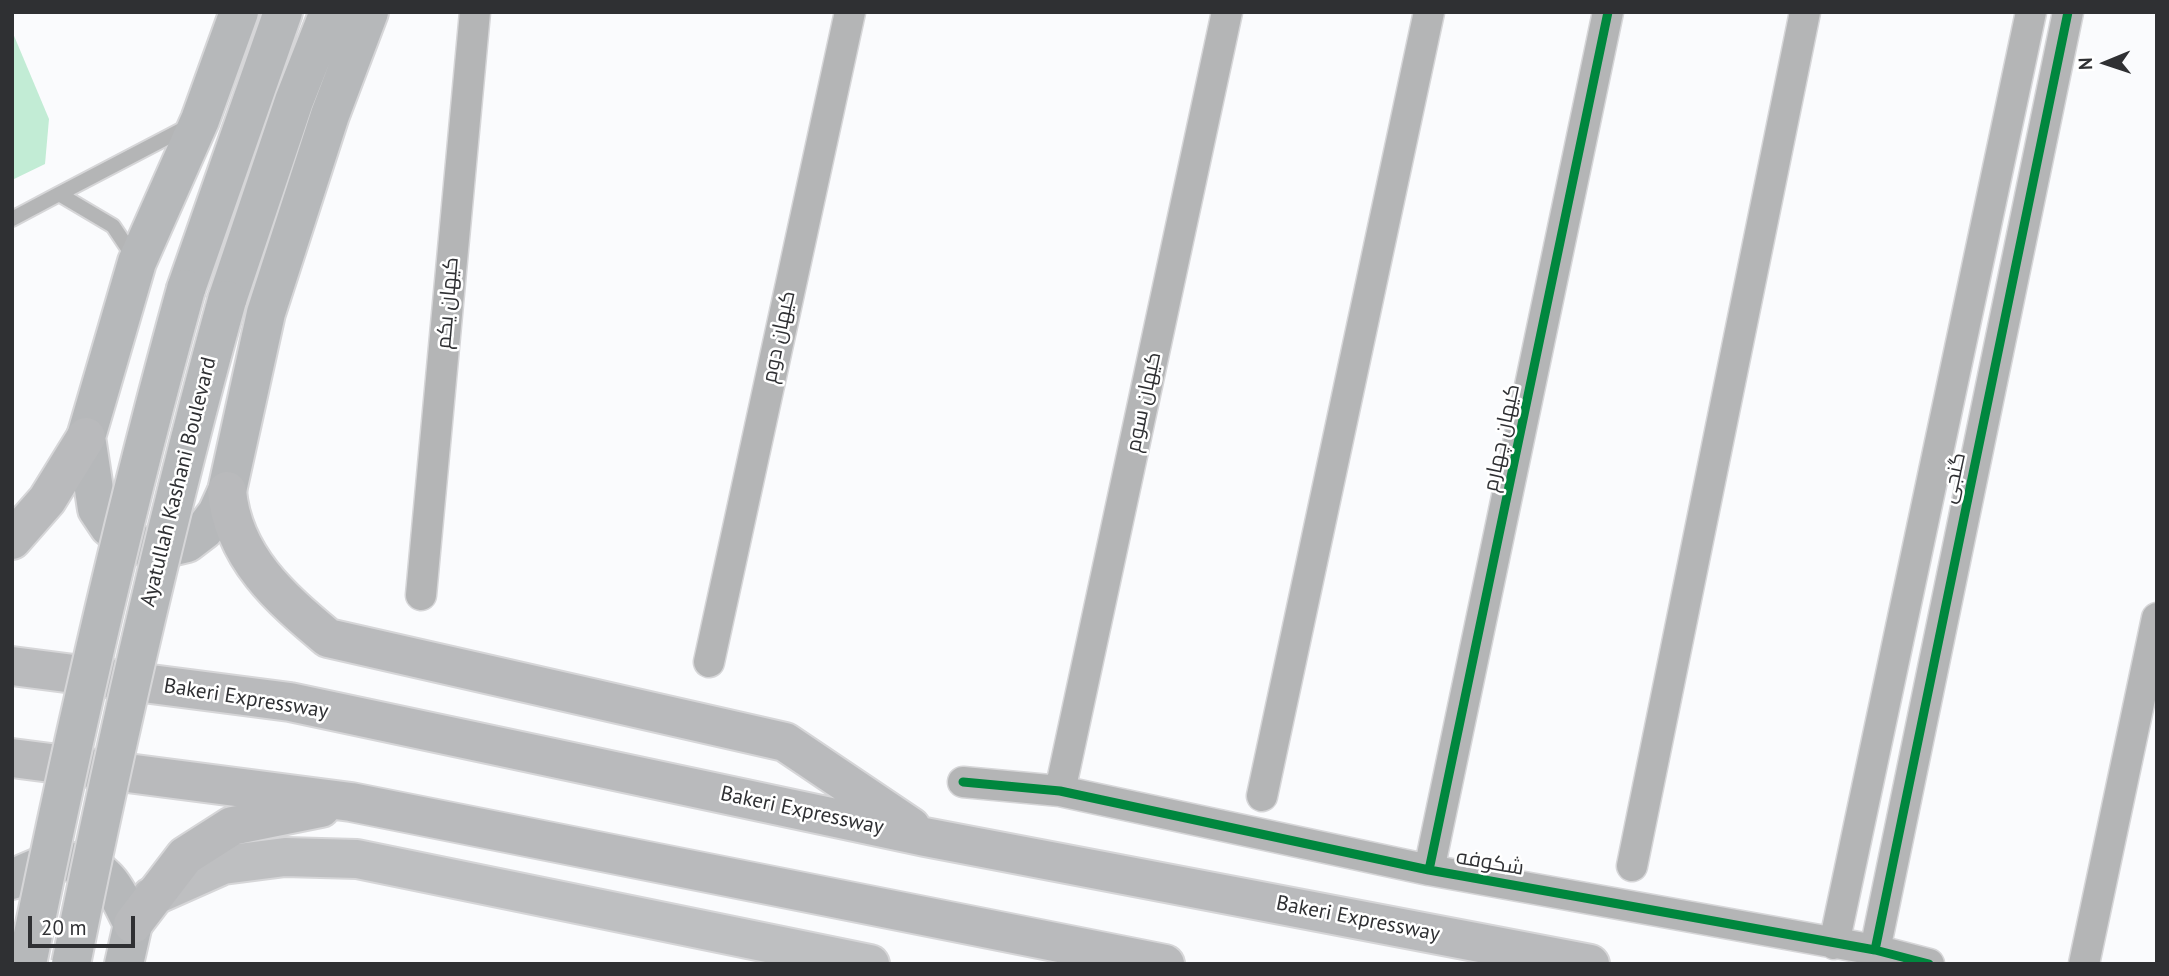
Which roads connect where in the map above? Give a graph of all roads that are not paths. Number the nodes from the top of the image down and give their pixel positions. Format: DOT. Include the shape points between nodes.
graph roads {
  1 [pos="239,12"];
  2 [pos="283,12"];
  3 [pos="329,12"];
  4 [pos="369,12"];
  5 [pos="475,12"];
  6 [pos="850,12"];
  7 [pos="1227,12"];
  8 [pos="1429,12"];
  9 [pos="1608,12"];
  10 [pos="1805,12"];
  11 [pos="2031,12"];
  12 [pos="2068,12"];
  13 [pos="200,120"];
  14 [pos="59,194"];
  15 [pos="12,219"];
  16 [pos="137,262"];
  17 [pos="86,437"];
  18 [pos="227,491"];
  19 [pos="12,540"];
  20 [pos="421,594"];
  21 [pos="2157,618"];
  22 [pos="709,662"];
  23 [pos="12,666"];
  24 [pos="12,758"];
  25 [pos="963,782"];
  26 [pos="1060,791"];
  27 [pos="1262,796"];
  28 [pos="351,802"];
  29 [pos="925,837"];
  30 [pos="1632,866"];
  31 [pos="1429,870"];
  32 [pos="12,880"];
  33 [pos="142,911"];
  34 [pos="1834,944"];
  35 [pos="1875,950"];
  36 [pos="27,964"];
  37 [pos="71,964"];
  38 [pos="124,964"];
  39 [pos="870,964"];
  40 [pos="1165,964"];
  41 [pos="1591,964"];
  42 [pos="1929,964"];
  43 [pos="2084,964"];
  1 -- 13 [label="main road"];
  2 -- 36 [label="main road, Ayatullah Kashani Boulevard, bridge" via="186,289 140,455 79,709"];
  3 -- 37 [label="main road, Ayatullah Kashani Boulevard, bridge" via="227,300 181,466 121,719"];
  4 -- 18 [label="main road" via="330,115 266,313"];
  5 -- 20 [label="street, کیهان یکم"];
  6 -- 22 [label="street, کیهان دوم"];
  7 -- 26 [label="street, کیهان سوم"];
  8 -- 27 [label="street"];
  9 -- 31 [label="street, کیهان چهارم"];
  10 -- 30 [label="street"];
  11 -- 34 [label="street, گنجی"];
  12 -- 35 [label="street, گنجی"];
  13 -- 14 [label="lane"];
  13 -- 16 [label="main road"];
  14 -- 15 [label="lane"];
  14 -- 16 [label="lane" via="113,226"];
  16 -- 17 [label="main road"];
  17 -- 18 [label="main road" via="97,509 125,540 166,548 187,542 204,530"];
  17 -- 19 [label="highway" via="47,500"];
  18 -- 29 [label="highway" via="229,516 240,542 278,597 328,638 785,742"];
  21 -- 43 [label="street"];
  23 -- 29 [label="highway, Bakeri Expressway" via="290,702"];
  24 -- 28 [label="highway"];
  25 -- 26 [label="street, شکوفه"];
  26 -- 31 [label="street, شکوفه"];
  28 -- 33 [label="highway" via="232,826 185,856"];
  28 -- 40 [label="highway"];
  29 -- 41 [label="highway, Bakeri Expressway"];
  31 -- 34 [label="street, شکوفه"];
  32 -- 33 [label="main road" via="39,865 61,861 85,865 105,876"];
  33 -- 38 [label="main road"];
  33 -- 39 [label="main road" via="223,866 285,858 357,859"];
  34 -- 35 [label="street, شکوفه"];
  35 -- 42 [label="street, شکوفه"];
}
